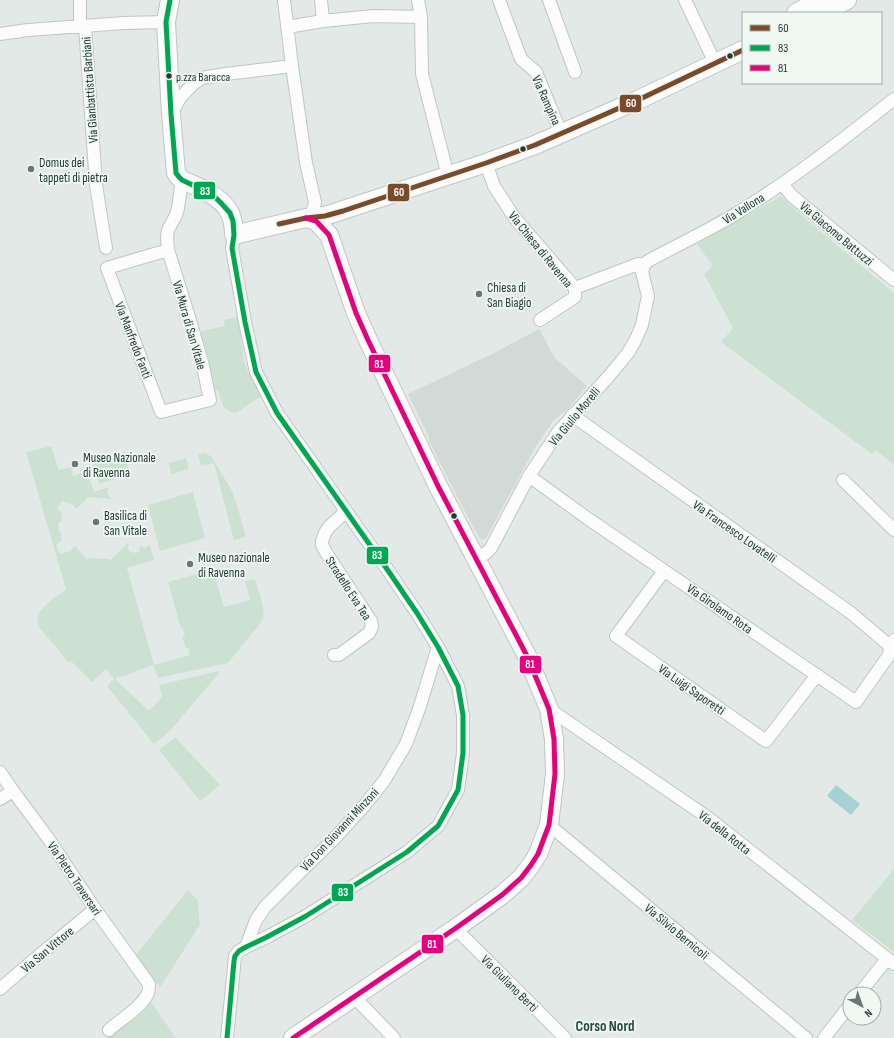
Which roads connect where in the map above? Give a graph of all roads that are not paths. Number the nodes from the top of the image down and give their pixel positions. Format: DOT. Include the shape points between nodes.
graph roads {
  1 [pos="80,0"];
  2 [pos="170,0"];
  3 [pos="284,0"];
  4 [pos="321,0"];
  5 [pos="418,0"];
  6 [pos="550,0"];
  7 [pos="685,0"];
  8 [pos="820,0"];
  9 [pos="847,0"];
  10 [pos="503,1"];
  11 [pos="799,9"];
  12 [pos="824,12"];
  13 [pos="421,17"];
  14 [pos="323,21"];
  15 [pos="166,22"];
  16 [pos="82,26"];
  17 [pos="287,27"];
  18 [pos="0,34"];
  19 [pos="742,50"];
  20 [pos="715,63"];
  21 [pos="292,66"];
  22 [pos="575,72"];
  23 [pos="894,99"];
  24 [pos="171,114"];
  25 [pos="561,133"];
  26 [pos="486,163"];
  27 [pos="448,176"];
  28 [pos="182,180"];
  29 [pos="782,184"];
  30 [pos="310,210"];
  31 [pos="343,211"];
  32 [pos="234,235"];
  33 [pos="329,235"];
  34 [pos="106,248"];
  35 [pos="168,250"];
  36 [pos="644,264"];
  37 [pos="894,280"];
  38 [pos="575,288"];
  39 [pos="540,320"];
  40 [pos="161,412"];
  41 [pos="572,415"];
  42 [pos="529,476"];
  43 [pos="842,480"];
  44 [pos="345,509"];
  45 [pos="894,530"];
  46 [pos="476,559"];
  47 [pos="664,571"];
  48 [pos="893,646"];
  49 [pos="438,647"];
  50 [pos="334,655"];
  51 [pos="817,676"];
  52 [pos="549,709"];
  53 [pos="0,772"];
  54 [pos="13,791"];
  55 [pos="0,799"];
  56 [pos="549,824"];
  57 [pos="95,909"];
  58 [pos="456,928"];
  59 [pos="246,947"];
  60 [pos="890,962"];
  61 [pos="867,986"];
  62 [pos="0,989"];
  63 [pos="356,996"];
  64 [pos="842,1015"];
  65 [pos="109,1030"];
  66 [pos="227,1038"];
  67 [pos="293,1038"];
  68 [pos="394,1038"];
  69 [pos="565,1038"];
  70 [pos="806,1038"];
  71 [pos="824,1038"];
  1 -- 16 [label="street, Via Gianbattista Barbiani"];
  2 -- 15 [label="street"];
  3 -- 17 [label="street"];
  4 -- 14 [label="street"];
  5 -- 13 [label="street"];
  6 -- 22 [label="street"];
  7 -- 20 [label="street"];
  8 -- 11 [label="street"];
  9 -- 12 [label="street"];
  10 -- 25 [label="street, Via Rampina" via="521,59 536,72"];
  13 -- 14 [label="street" via="373,16"];
  13 -- 27 [label="street" via="422,74"];
  14 -- 17 [label="street"];
  15 -- 16 [label="street"];
  15 -- 24 [label="street"];
  16 -- 18 [label="street"];
  16 -- 34 [label="street, Via Gianbattista Barbiani" via="96,185"];
  17 -- 21 [label="street"];
  19 -- 20 [label="street"];
  20 -- 25 [label="street"];
  21 -- 24 [label="street" via="202,78 180,98"];
  21 -- 30 [label="street"];
  23 -- 29 [label="street, Via Vallona"];
  24 -- 28 [label="street" via="176,173"];
  25 -- 26 [label="street"];
  26 -- 27 [label="street"];
  26 -- 38 [label="street, Via Chiesa di Ravenna" via="494,186 514,217"];
  27 -- 31 [label="street"];
  28 -- 32 [label="street" via="207,192 222,203 230,212"];
  28 -- 35 [label="street, Via Mura di San Vitale" via="178,208 168,230"];
  29 -- 36 [label="street, Via Vallona" via="741,211"];
  29 -- 37 [label="street, Via Giacomo Battuzzi" via="792,196"];
  30 -- 31 [label="street" via="325,216"];
  30 -- 32 [label="street"];
  30 -- 33 [label="street"];
  31 -- 33 [label="street" via="336,216"];
  32 -- 44 [label="street" via="232,248 256,372 277,413"];
  33 -- 46 [label="street" via="368,340 426,463"];
  35 -- 40 [label="street, Via Mura di San Vitale" via="202,362 210,400"];
  35 -- 40 [label="street, Via Manfredo Fanti" via="107,268"];
  36 -- 38 [label="street, Via Vallona"];
  36 -- 41 [label="street, Via Giulio Morelli" via="642,272 648,296 642,325 636,339 609,376"];
  38 -- 39 [label="street, Via Chiesa di Ravenna" via="575,297"];
  41 -- 42 [label="street, Via Giulio Morelli"];
  41 -- 48 [label="street, Via Francesco Lovatelli" via="851,613"];
  42 -- 46 [label="street, Via Giulio Morelli" via="491,548"];
  42 -- 47 [label="street, Via Girolamo Rota"];
  43 -- 45 [label="street"];
  44 -- 49 [label="street"];
  44 -- 50 [label="street, Stradello Eva Tea" via="325,533 322,545 371,621 372,627 364,638"];
  46 -- 52 [label="street" via="527,656"];
  47 -- 51 [label="street, Via Girolamo Rota"];
  47 -- 51 [label="street, Via Luigi Saporetti" via="616,636 766,741"];
  48 -- 51 [label="street, Via Girolamo Rota" via="856,702"];
  49 -- 59 [label="street, Via Don Giovanni Minzoni" via="406,744 384,781 333,840 265,907 256,920"];
  49 -- 59 [label="street" via="458,686 463,714 463,753 458,790 438,826 407,852 306,916"];
  52 -- 56 [label="street" via="554,739 555,774"];
  52 -- 60 [label="street, Via della Rotta" via="706,817"];
  53 -- 54 [label="street, Via Pietro Traversari"];
  54 -- 55 [label="street"];
  54 -- 57 [label="street, Via Pietro Traversari"];
  56 -- 58 [label="street" via="538,854 521,878"];
  56 -- 70 [label="street, Via Silvio Bernicoli"];
  57 -- 62 [label="street, Via San Vittore"];
  57 -- 65 [label="street, Via Pietro Traversari" via="149,984 149,992 144,1000"];
  58 -- 63 [label="street"];
  58 -- 69 [label="street, Via Giuliano Berti"];
  59 -- 66 [label="street, Via Don Giovanni Minzoni" via="235,956"];
  60 -- 61 [label="street"];
  63 -- 67 [label="street"];
  63 -- 68 [label="street"];
  64 -- 71 [label="street"];
}
